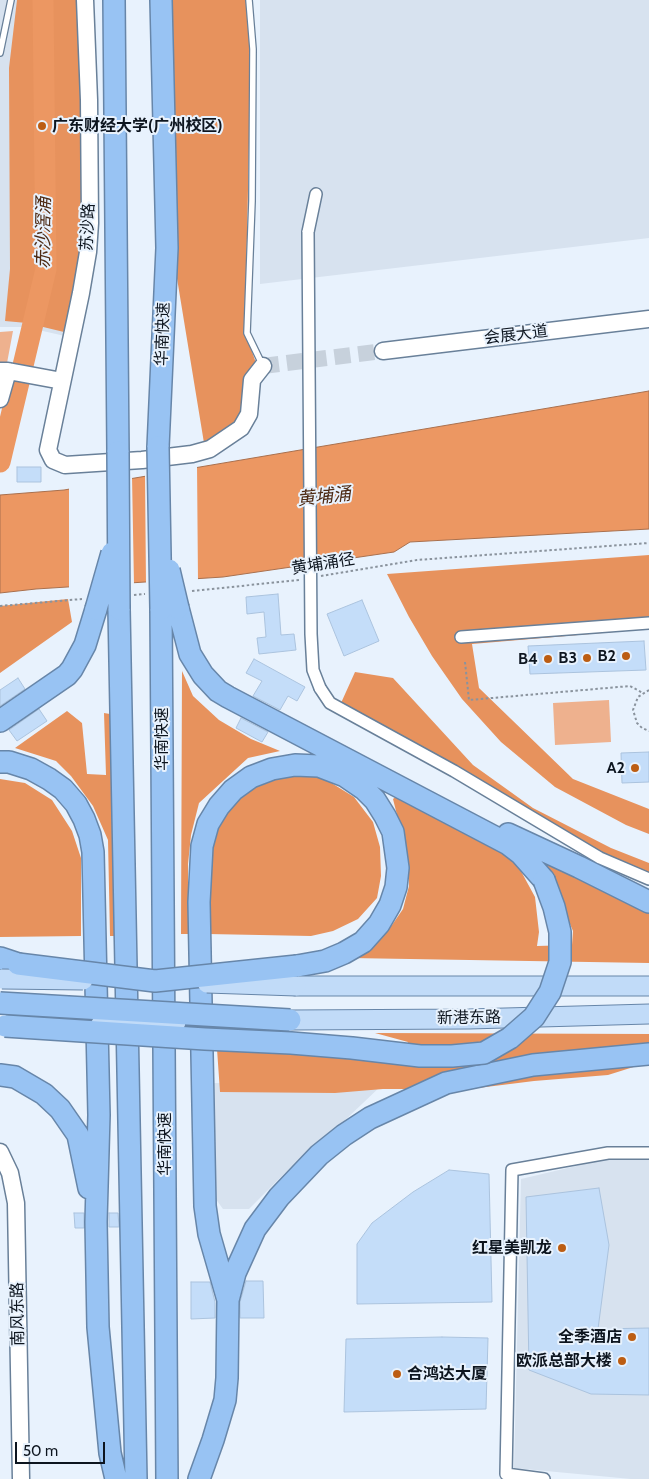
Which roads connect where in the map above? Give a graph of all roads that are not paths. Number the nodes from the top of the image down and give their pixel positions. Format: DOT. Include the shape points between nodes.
graph roads {
  1 [pos="11,0"];
  2 [pos="85,0"];
  3 [pos="114,0"];
  4 [pos="161,0"];
  5 [pos="249,0"];
  6 [pos="0,54"];
  7 [pos="316,194"];
  8 [pos="649,319"];
  9 [pos="383,351"];
  10 [pos="264,366"];
  11 [pos="4,371"];
  12 [pos="62,381"];
  13 [pos="0,399"];
  14 [pos="119,532"];
  15 [pos="170,600"];
  16 [pos="649,623"];
  17 [pos="461,637"];
  18 [pos="0,721"];
  19 [pos="0,762"];
  20 [pos="369,770"];
  21 [pos="649,879"];
  22 [pos="649,902"];
  23 [pos="9,961"];
  24 [pos="297,976"];
  25 [pos="1,979"];
  26 [pos="155,981"];
  27 [pos="649,986"];
  28 [pos="0,1003"];
  29 [pos="649,1014"];
  30 [pos="290,1020"];
  31 [pos="3,1026"];
  32 [pos="649,1054"];
  33 [pos="0,1075"];
  34 [pos="0,1152"];
  35 [pos="649,1153"];
  36 [pos="96,1222"];
  37 [pos="228,1300"];
  38 [pos="21,1479"];
  39 [pos="116,1479"];
  40 [pos="136,1479"];
  41 [pos="167,1479"];
  42 [pos="199,1479"];
  43 [pos="544,1479"];
  1 -- 6 [label="lane"];
  2 -- 12 [label="street, 苏沙路" via="90,224 88,252"];
  3 -- 14 [label="highway, bridge"];
  4 -- 15 [label="highway, 华南快速, bridge" via="167,248 158,447 160,530"];
  5 -- 10 [label="lane" via="253,49 247,333"];
  7 -- 21 [label="street, bridge" via="308,232 311,634 313,670 320,688 330,703 454,771 600,858"];
  8 -- 9 [label="street, 会展大道"];
  10 -- 12 [label="street, 苏沙路" via="252,380 249,414 240,428 210,449 142,460 66,464 52,460 48,450"];
  11 -- 12 [label="street"];
  11 -- 13 [label="street"];
  14 -- 18 [label="highway, bridge" via="91,604 85,645 72,669"];
  14 -- 40 [label="highway, bridge" via="126,602"];
  15 -- 20 [label="highway" via="195,665 210,684 228,697"];
  15 -- 41 [label="highway, 华南快速"];
  16 -- 17 [label="street"];
  19 -- 36 [label="highway" via="31,769 62,789 76,804 90,835 99,1115"];
  20 -- 22 [label="highway"];
  20 -- 31 [label="highway, bridge" via="508,844 544,880 560,932 560,962 550,992 534,1017 510,1038 484,1053 420,1056 315,1045"];
  23 -- 26 [label="highway, bridge"];
  24 -- 26 [label="highway, bridge"];
  24 -- 27 [label="main road, 新港东路"];
  24 -- 37 [label="highway" via="363,942 390,905 398,868 393,832 375,800 345,776 319,766 295,765 272,769 233,790 208,824 202,846 199,902 205,1206 209,1234"];
  25 -- 26 [label="main road, bridge"];
  28 -- 30 [label="highway, bridge"];
  29 -- 30 [label="main road, 新港东路"];
  30 -- 31 [label="main road, 新港东路, bridge"];
  32 -- 37 [label="highway" via="533,1065 446,1083 370,1118 319,1155 279,1197 255,1229 235,1273"];
  33 -- 36 [label="highway" via="15,1077 44,1094 60,1109 78,1135"];
  34 -- 38 [label="street, 南风东路" via="10,1173 16,1203"];
  35 -- 43 [label="street" via="608,1153 512,1170 506,1474"];
  36 -- 39 [label="highway" via="98,1327 110,1453"];
  37 -- 42 [label="highway" via="225,1400"];
}
